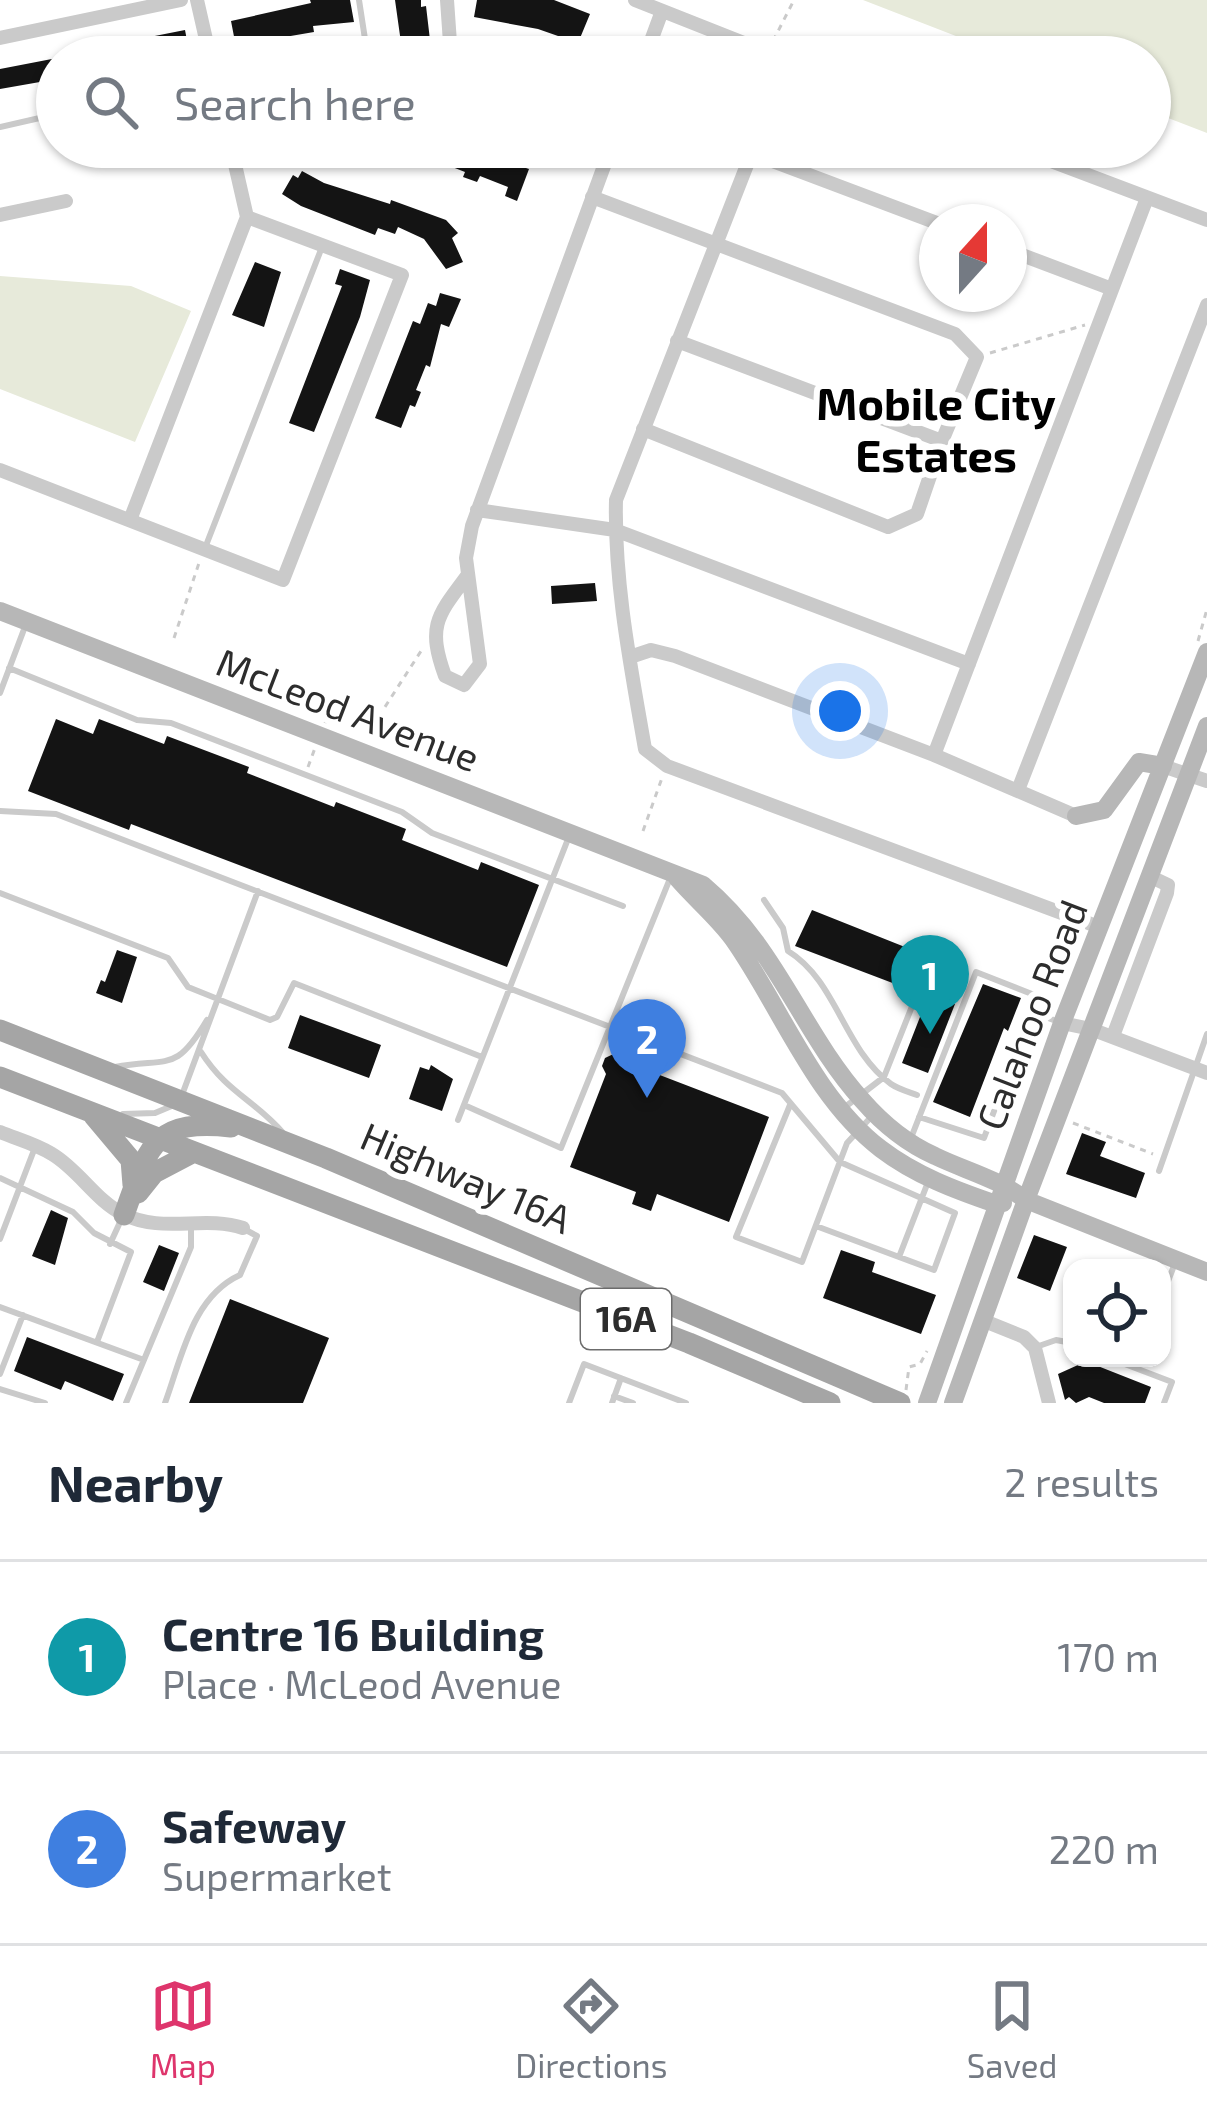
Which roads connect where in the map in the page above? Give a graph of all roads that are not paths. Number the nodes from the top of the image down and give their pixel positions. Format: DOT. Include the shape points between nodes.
graph roads {
  1 [pos="181,0"];
  2 [pos="197,0"];
  3 [pos="359,0"];
  4 [pos="635,0"];
  5 [pos="450,3"];
  6 [pos="126,6"];
  7 [pos="662,11"];
  8 [pos="205,36"];
  9 [pos="365,36"];
  10 [pos="451,36"];
  11 [pos="653,36"];
  12 [pos="725,36"];
  13 [pos="0,38"];
  14 [pos="36,119"];
  15 [pos="0,127"];
  16 [pos="236,168"];
  17 [pos="603,168"];
  18 [pos="746,168"];
  19 [pos="798,168"];
  20 [pos="1069,168"];
  21 [pos="592,197"];
  22 [pos="1147,198"];
  23 [pos="66,201"];
  24 [pos="0,215"];
  25 [pos="919,216"];
  26 [pos="247,217"];
  27 [pos="1207,220"];
  28 [pos="323,244"];
  29 [pos="714,246"];
  30 [pos="1027,257"];
  31 [pos="1112,289"];
  32 [pos="1207,305"];
  33 [pos="677,341"];
  34 [pos="643,429"];
  35 [pos="942,441"];
  36 [pos="0,470"];
  37 [pos="477,510"];
  38 [pos="130,520"];
  39 [pos="616,530"];
  40 [pos="204,549"];
  41 [pos="467,576"];
  42 [pos="0,611"];
  43 [pos="27,622"];
  44 [pos="1207,652"];
  45 [pos="630,657"];
  46 [pos="969,664"];
  47 [pos="9,668"];
  48 [pos="0,693"];
  49 [pos="1207,726"];
  50 [pos="934,755"];
  51 [pos="1163,766"];
  52 [pos="1198,778"];
  53 [pos="1018,790"];
  54 [pos="0,812"];
  55 [pos="1076,816"];
  56 [pos="572,831"];
  57 [pos="672,872"];
  58 [pos="1149,876"];
  59 [pos="552,879"];
  60 [pos="258,891"];
  61 [pos="0,893"];
  62 [pos="764,900"];
  63 [pos="623,906"];
  64 [pos="1099,927"];
  65 [pos="780,956"];
  66 [pos="755,974"];
  67 [pos="959,983"];
  68 [pos="508,988"];
  69 [pos="216,998"];
  70 [pos="1031,1012"];
  71 [pos="209,1017"];
  72 [pos="1062,1023"];
  73 [pos="609,1027"];
  74 [pos="1091,1029"];
  75 [pos="0,1030"];
  76 [pos="1207,1034"];
  77 [pos="1113,1036"];
  78 [pos="200,1051"];
  79 [pos="482,1057"];
  80 [pos="102,1069"];
  81 [pos="1201,1070"];
  82 [pos="0,1077"];
  83 [pos="884,1077"];
  84 [pos="917,1095"];
  85 [pos="859,1097"];
  86 [pos="180,1100"];
  87 [pos="790,1103"];
  88 [pos="464,1105"];
  89 [pos="842,1109"];
  90 [pos="90,1112"];
  91 [pos="874,1113"];
  92 [pos="919,1117"];
  93 [pos="458,1120"];
  94 [pos="859,1129"];
  95 [pos="255,1130"];
  96 [pos="0,1132"];
  97 [pos="159,1138"];
  98 [pos="909,1142"];
  99 [pos="295,1145"];
  100 [pos="36,1147"];
  101 [pos="194,1152"];
  102 [pos="840,1162"];
  103 [pos="1159,1171"];
  104 [pos="929,1179"];
  105 [pos="0,1180"];
  106 [pos="1004,1183"];
  107 [pos="20,1186"];
  108 [pos="133,1190"];
  109 [pos="1026,1199"];
  110 [pos="921,1200"];
  111 [pos="996,1204"];
  112 [pos="124,1215"];
  113 [pos="190,1224"];
  114 [pos="816,1226"];
  115 [pos="243,1228"];
  116 [pos="0,1239"];
  117 [pos="110,1244"];
  118 [pos="899,1257"];
  119 [pos="1176,1260"];
  120 [pos="1207,1272"];
  121 [pos="1171,1273"];
  122 [pos="0,1307"];
  123 [pos="23,1315"];
  124 [pos="982,1320"];
  125 [pos="1063,1341"];
  126 [pos="97,1342"];
  127 [pos="1035,1348"];
  128 [pos="144,1360"];
  129 [pos="1141,1367"];
  130 [pos="0,1374"];
  131 [pos="621,1378"];
  132 [pos="0,1388"];
  133 [pos="613,1400"];
  134 [pos="45,1403"];
  135 [pos="126,1403"];
  136 [pos="165,1403"];
  137 [pos="569,1403"];
  138 [pos="633,1403"];
  139 [pos="686,1403"];
  140 [pos="830,1403"];
  141 [pos="900,1403"];
  142 [pos="927,1403"];
  143 [pos="953,1403"];
  144 [pos="1048,1403"];
  145 [pos="1164,1403"];
  1 -- 6 [label="street"];
  2 -- 8 [label="street"];
  3 -- 9 [label="lane"];
  4 -- 7 [label="street"];
  5 -- 10 [label="street"];
  6 -- 13 [label="street"];
  7 -- 11 [label="street"];
  7 -- 12 [label="street"];
  14 -- 15 [label="lane"];
  16 -- 26 [label="street"];
  17 -- 21 [label="street"];
  18 -- 29 [label="street"];
  19 -- 25 [label="street"];
  20 -- 22 [label="street"];
  21 -- 29 [label="street"];
  21 -- 37 [label="street"];
  22 -- 27 [label="street"];
  22 -- 31 [label="street"];
  23 -- 24 [label="street"];
  26 -- 28 [label="street"];
  26 -- 38 [label="street"];
  28 -- 40 [label="lane"];
  28 -- 40 [label="street" via="402,275 283,580"];
  29 -- 33 [label="street"];
  29 -- 35 [label="street" via="955,334 977,357"];
  30 -- 31 [label="street"];
  31 -- 46 [label="street"];
  32 -- 53 [label="street"];
  33 -- 34 [label="street"];
  33 -- 35 [label="street"];
  34 -- 35 [label="street" via="888,527 917,514"];
  34 -- 39 [label="street" via="616,500"];
  36 -- 38 [label="street"];
  37 -- 39 [label="street"];
  37 -- 41 [label="street"];
  38 -- 40 [label="street"];
  39 -- 45 [label="street"];
  39 -- 46 [label="street"];
  41 -- 41 [label="street" via="434,632 445,676 457,684 471,681 480,664"];
  42 -- 43 [label="street, McLeod Avenue"];
  43 -- 47 [label="lane"];
  43 -- 56 [label="street, McLeod Avenue"];
  44 -- 51 [label="street, Calahoo Road"];
  45 -- 50 [label="street" via="651,650 675,656"];
  45 -- 64 [label="street" via="645,749 667,766"];
  46 -- 50 [label="street"];
  47 -- 48 [label="lane"];
  47 -- 59 [label="lane" via="402,812 432,833"];
  49 -- 52 [label="street, Calahoo Road"];
  50 -- 53 [label="street"];
  51 -- 52 [label="street"];
  51 -- 55 [label="street" via="1138,762 1105,810"];
  51 -- 64 [label="street, Calahoo Road"];
  52 -- 58 [label="street, Calahoo Road"];
  53 -- 55 [label="street"];
  54 -- 60 [label="lane" via="56,814"];
  56 -- 57 [label="street, McLeod Avenue"];
  56 -- 59 [label="lane"];
  57 -- 65 [label="street, McLeod Avenue" via="704,885"];
  57 -- 66 [label="street, McLeod Avenue"];
  57 -- 73 [label="lane"];
  58 -- 74 [label="street, Calahoo Road"];
  58 -- 77 [label="street, Calahoo Road" via="1167,892"];
  59 -- 63 [label="lane"];
  59 -- 68 [label="lane"];
  60 -- 68 [label="lane"];
  60 -- 69 [label="lane"];
  61 -- 69 [label="lane" via="168,958 188,987"];
  62 -- 65 [label="lane" via="783,928"];
  64 -- 72 [label="street, Calahoo Road"];
  65 -- 66 [label="lane"];
  65 -- 83 [label="lane" via="810,964"];
  65 -- 85 [label="street, McLeod Avenue"];
  66 -- 89 [label="street, McLeod Avenue"];
  67 -- 83 [label="lane" via="926,971"];
  68 -- 73 [label="lane"];
  68 -- 79 [label="lane"];
  69 -- 71 [label="lane"];
  69 -- 79 [label="lane" via="274,1019 294,983"];
  70 -- 72 [label="lane"];
  70 -- 92 [label="lane" via="984,1138"];
  70 -- 92 [label="lane" via="1037,996 976,972"];
  71 -- 78 [label="lane"];
  71 -- 80 [label="lane" via="181,1057"];
  72 -- 74 [label="street"];
  72 -- 106 [label="street, Calahoo Road"];
  73 -- 87 [label="lane"];
  73 -- 88 [label="lane" via="561,1148"];
  74 -- 77 [label="street"];
  74 -- 109 [label="street, Calahoo Road"];
  75 -- 80 [label="main road, Highway 16A / 16A"];
  76 -- 81 [label="lane"];
  77 -- 81 [label="street"];
  78 -- 86 [label="lane"];
  78 -- 99 [label="lane" via="234,1094"];
  79 -- 88 [label="lane"];
  80 -- 86 [label="main road, Highway 16A / 16A"];
  81 -- 103 [label="lane"];
  82 -- 90 [label="main road, Highway 16A / 16A"];
  83 -- 84 [label="lane"];
  83 -- 85 [label="lane"];
  85 -- 89 [label="lane"];
  85 -- 91 [label="street, McLeod Avenue"];
  86 -- 90 [label="lane" via="155,1113"];
  86 -- 95 [label="main road, Highway 16A / 16A"];
  87 -- 102 [label="lane"];
  87 -- 114 [label="lane" via="736,1237 802,1262"];
  88 -- 93 [label="lane"];
  89 -- 94 [label="street, McLeod Avenue"];
  90 -- 97 [label="main road, Highway 16A / 16A"];
  90 -- 108 [label="main road" via="131,1160"];
  91 -- 94 [label="lane"];
  91 -- 98 [label="street, McLeod Avenue"];
  92 -- 98 [label="lane"];
  94 -- 102 [label="lane"];
  94 -- 104 [label="street, McLeod Avenue"];
  95 -- 97 [label="main road" via="195,1124"];
  95 -- 99 [label="main road, Highway 16A / 16A"];
  96 -- 100 [label="street"];
  97 -- 101 [label="main road, Highway 16A / 16A"];
  97 -- 108 [label="main road"];
  98 -- 106 [label="street, McLeod Avenue"];
  99 -- 141 [label="main road, Highway 16A / 16A"];
  100 -- 107 [label="lane"];
  100 -- 112 [label="street"];
  101 -- 112 [label="main road" via="154,1173"];
  101 -- 140 [label="main road, Highway 16A / 16A"];
  102 -- 110 [label="lane"];
  102 -- 114 [label="lane"];
  104 -- 110 [label="lane"];
  104 -- 111 [label="street, McLeod Avenue"];
  105 -- 107 [label="lane"];
  106 -- 109 [label="street, McLeod Avenue"];
  106 -- 111 [label="street, Calahoo Road"];
  107 -- 116 [label="lane"];
  107 -- 117 [label="lane" via="74,1212"];
  108 -- 112 [label="main road"];
  109 -- 111 [label="street, McLeod Avenue"];
  109 -- 119 [label="street, McLeod Avenue"];
  109 -- 124 [label="street, Calahoo Road"];
  110 -- 118 [label="lane"];
  110 -- 118 [label="lane" via="955,1213 934,1270"];
  111 -- 142 [label="street, Calahoo Road"];
  112 -- 113 [label="street"];
  112 -- 117 [label="lane"];
  113 -- 115 [label="street"];
  113 -- 128 [label="lane" via="190,1247"];
  114 -- 118 [label="lane"];
  115 -- 136 [label="lane" via="256,1237 240,1276 201,1306"];
  117 -- 126 [label="lane" via="131,1252"];
  119 -- 120 [label="street, McLeod Avenue"];
  119 -- 121 [label="lane"];
  122 -- 123 [label="lane"];
  123 -- 126 [label="lane"];
  123 -- 130 [label="lane"];
  124 -- 127 [label="street"];
  124 -- 143 [label="street, Calahoo Road"];
  125 -- 127 [label="lane"];
  126 -- 128 [label="lane"];
  127 -- 144 [label="street"];
  128 -- 135 [label="lane"];
  129 -- 145 [label="lane" via="1172,1382"];
  131 -- 133 [label="lane"];
  131 -- 137 [label="lane" via="584,1364"];
  131 -- 139 [label="lane"];
  132 -- 134 [label="lane"];
  133 -- 138 [label="lane"];
}
